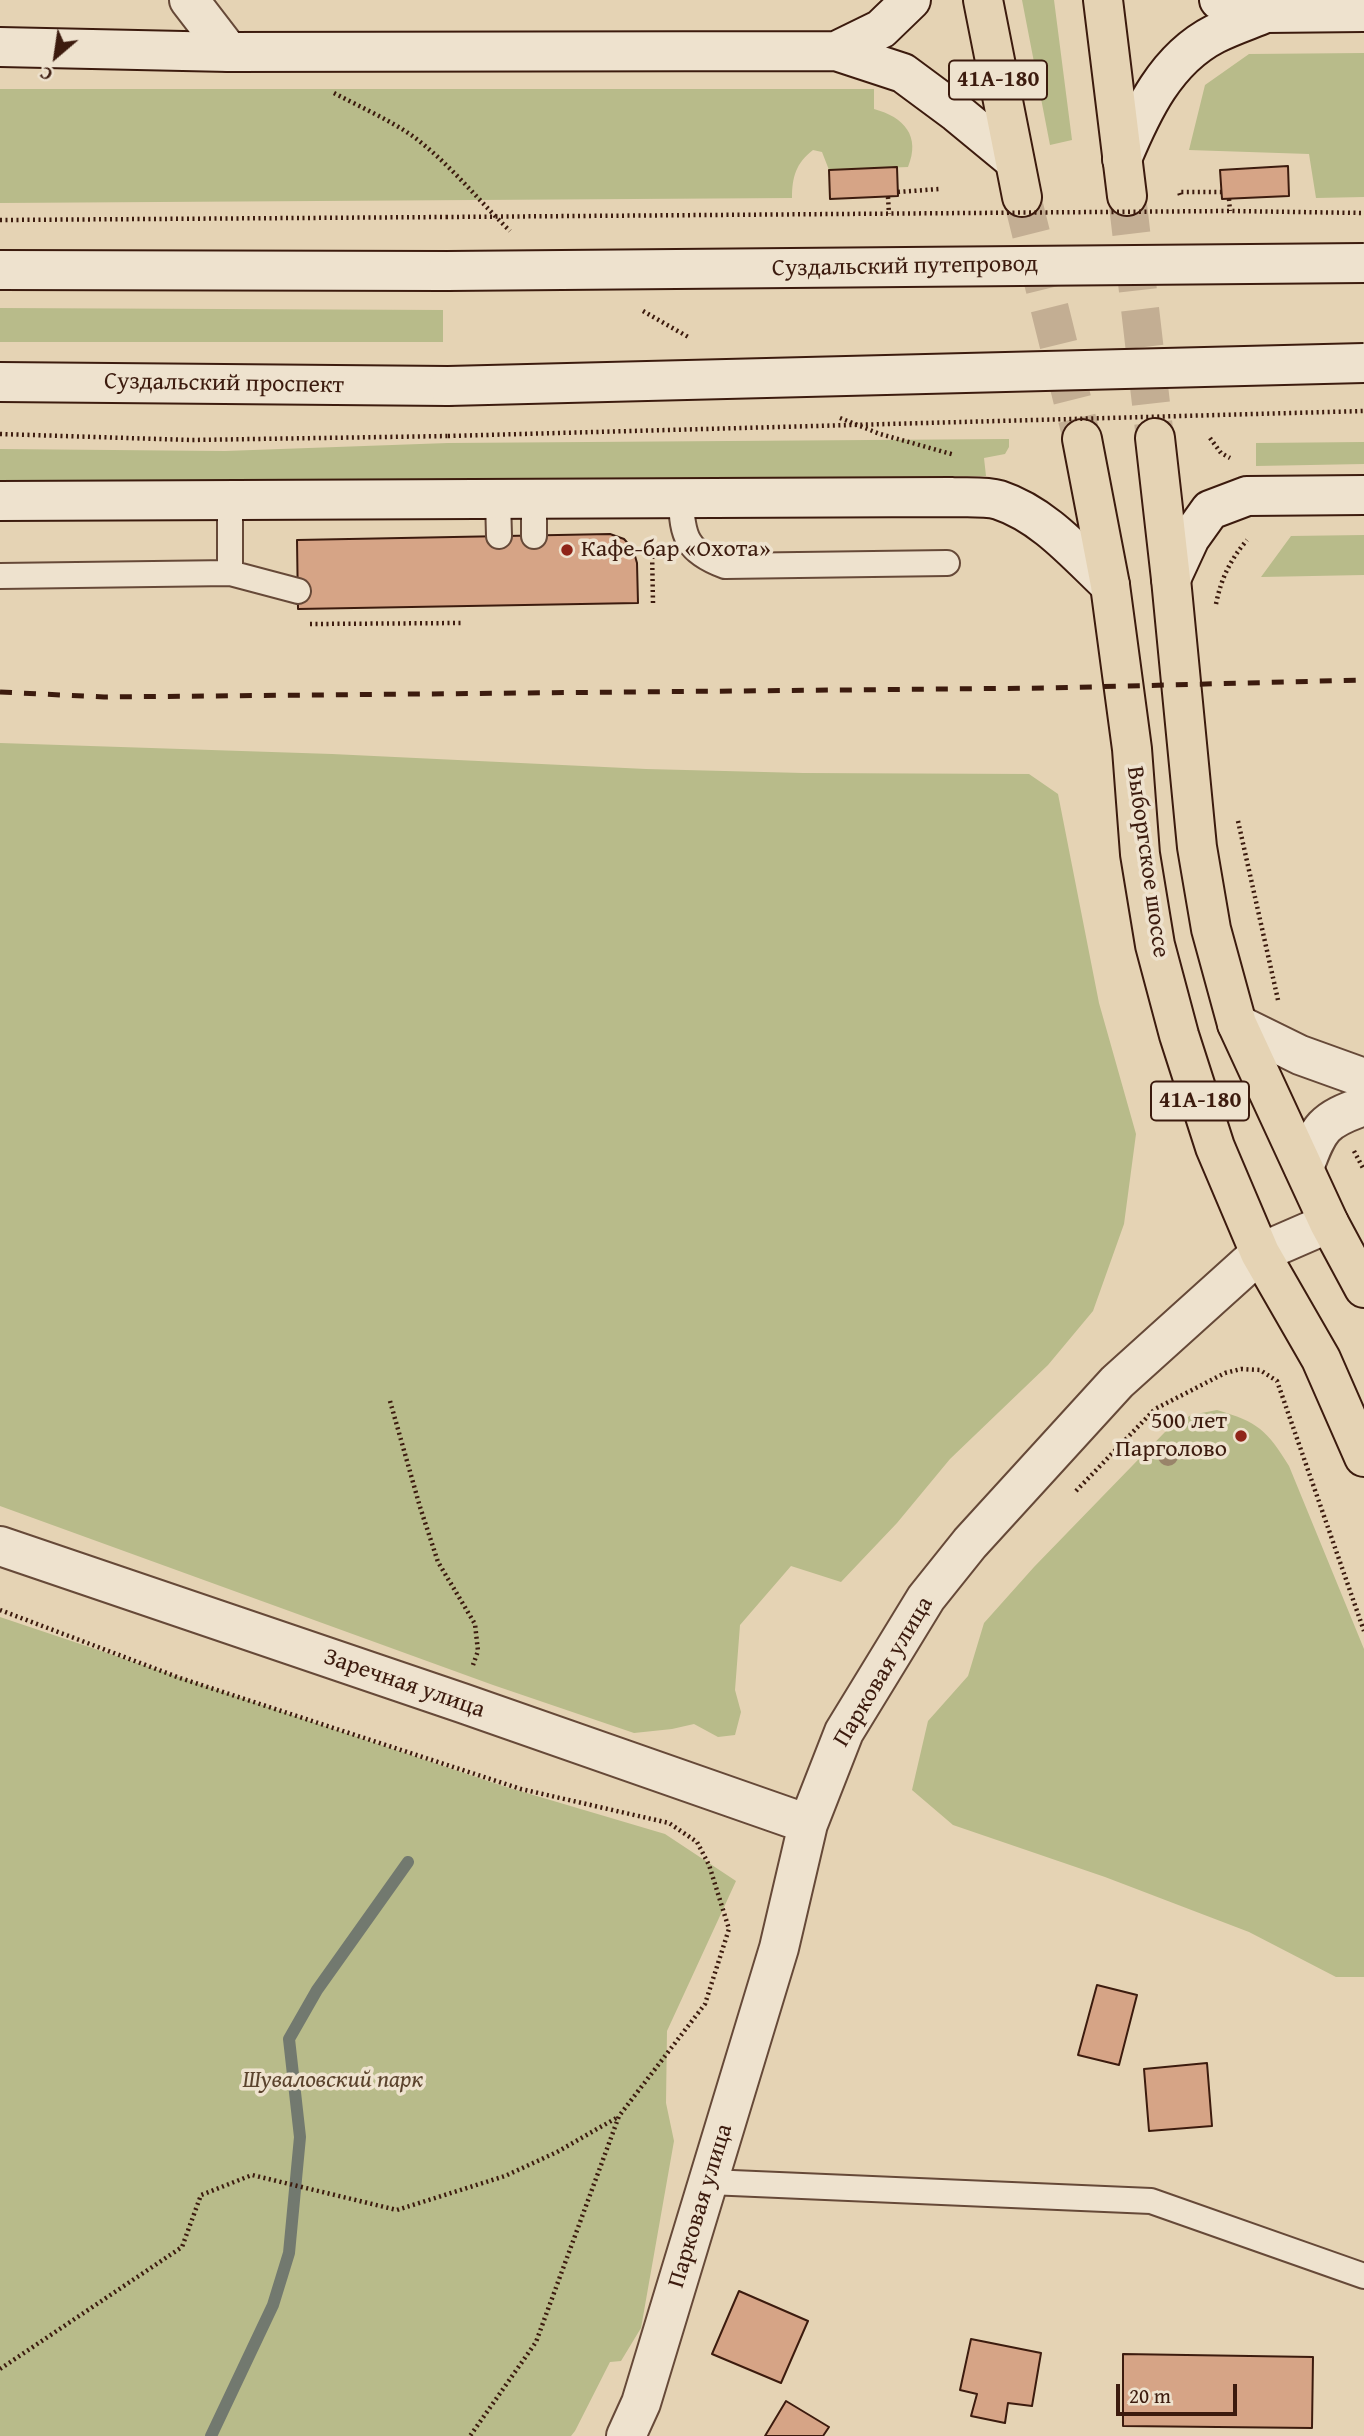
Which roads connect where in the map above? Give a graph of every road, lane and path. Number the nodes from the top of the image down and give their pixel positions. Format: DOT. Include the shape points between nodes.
graph roads {
  1 [pos="189,0"];
  2 [pos="911,0"];
  3 [pos="983,0"];
  4 [pos="1103,0"];
  5 [pos="1219,0"];
  6 [pos="1364,12"];
  7 [pos="1266,13"];
  8 [pos="0,47"];
  9 [pos="836,51"];
  10 [pos="229,52"];
  11 [pos="1014,160"];
  12 [pos="939,189"];
  13 [pos="898,192"];
  14 [pos="1221,192"];
  15 [pos="1180,195"];
  16 [pos="888,197"];
  17 [pos="1022,197"];
  18 [pos="1229,199"];
  19 [pos="1230,211"];
  20 [pos="1364,213"];
  21 [pos="889,214"];
  22 [pos="0,220"];
  23 [pos="1364,262"];
  24 [pos="0,270"];
  25 [pos="1364,363"];
  26 [pos="0,382"];
  27 [pos="1364,411"];
  28 [pos="0,433"];
  29 [pos="1155,438"];
  30 [pos="1209,438"];
  31 [pos="1082,439"];
  32 [pos="1235,461"];
  33 [pos="1364,495"];
  34 [pos="681,499"];
  35 [pos="0,501"];
  36 [pos="230,501"];
  37 [pos="1252,534"];
  38 [pos="652,550"];
  39 [pos="947,563"];
  40 [pos="230,573"];
  41 [pos="0,576"];
  42 [pos="1171,579"];
  43 [pos="1110,584"];
  44 [pos="298,591"];
  45 [pos="653,603"];
  46 [pos="1215,608"];
  47 [pos="463,622"];
  48 [pos="310,624"];
  49 [pos="1237,818"];
  50 [pos="1278,1001"];
  51 [pos="1237,1024"];
  52 [pos="1364,1078"];
  53 [pos="1349,1111"];
  54 [pos="1304,1168"];
  55 [pos="1364,1170"];
  56 [pos="1329,1223"];
  57 [pos="1260,1252"];
  58 [pos="1364,1288"];
  59 [pos="390,1401"];
  60 [pos="1364,1457"];
  61 [pos="1069,1498"];
  62 [pos="0,1546"];
  63 [pos="0,1610"];
  64 [pos="1364,1631"];
  65 [pos="462,1703"];
  66 [pos="808,1824"];
  67 [pos="619,2116"];
  68 [pos="709,2182"];
  69 [pos="1364,2276"];
  70 [pos="0,2369"];
  71 [pos="470,2436"];
  72 [pos="626,2436"];
  1 -- 10 [label="main road"];
  2 -- 9 [label="main road" via="881,29"];
  3 -- 11 [label="main road, 41А-180"];
  4 -- 7 [label="main road" via="1124,178 1141,114 1182,58 1213,35"];
  5 -- 7 [label="main road"];
  6 -- 7 [label="main road"];
  8 -- 10 [label="main road"];
  9 -- 10 [label="main road"];
  9 -- 11 [label="main road" via="902,73"];
  11 -- 17 [label="main road, 41А-180"];
  12 -- 13 [label="path"];
  14 -- 15 [label="path"];
  16 -- 21 [label="path"];
  18 -- 19 [label="path"];
  19 -- 20 [label="path, bridge"];
  19 -- 21 [label="path, bridge"];
  21 -- 22 [label="path, bridge"];
  23 -- 24 [label="main road, Суздальский путепровод, bridge" via="447,271"];
  25 -- 26 [label="main road, Суздальский проспект, bridge" via="448,386"];
  27 -- 28 [label="path, bridge" via="448,436 191,440"];
  29 -- 42 [label="main road, 41А-180"];
  30 -- 32 [label="path"];
  31 -- 43 [label="main road, Выборгское шоссе / 41А-180"];
  33 -- 42 [label="main road" via="1248,496 1210,510 1189,538"];
  34 -- 36 [label="main road" via="516,518"];
  34 -- 39 [label="lane" via="681,527 690,543 705,558 725,566"];
  34 -- 43 [label="main road" via="997,499 1029,513 1056,533"];
  35 -- 36 [label="main road"];
  36 -- 40 [label="lane"];
  37 -- 46 [label="path" via="1233,556"];
  38 -- 45 [label="path"];
  40 -- 41 [label="lane"];
  40 -- 44 [label="lane"];
  42 -- 51 [label="main road, 41А-180" via="1197,846 1211,929"];
  43 -- 57 [label="main road, Выборгское шоссе / 41А-180" via="1132,749 1140,854 1155,944 1215,1147"];
  47 -- 48 [label="path"];
  49 -- 50 [label="path"];
  51 -- 52 [label="main road" via="1300,1055"];
  51 -- 54 [label="main road, 41А-180"];
  53 -- 54 [label="main road" via="1315,1138"];
  53 -- 55 [label="path"];
  54 -- 56 [label="main road, 41А-180"];
  56 -- 57 [label="main road, Парковая улица"];
  56 -- 58 [label="main road, 41А-180"];
  57 -- 60 [label="main road, Выборгское шоссе / 41А-180" via="1321,1359"];
  57 -- 66 [label="main road, Парковая улица" via="1117,1382 948,1570 844,1732"];
  59 -- 65 [label="path" via="438,1562 475,1624 478,1651"];
  61 -- 64 [label="path" via="1155,1409 1226,1373 1260,1370 1277,1381"];
  62 -- 65 [label="main road, Заречная улица"];
  63 -- 67 [label="path" via="180,1678 521,1789 669,1823 697,1842 709,1864 729,1929 705,2004"];
  65 -- 66 [label="main road, Заречная улица"];
  66 -- 68 [label="main road, Парковая улица" via="779,1948"];
  67 -- 70 [label="path" via="505,2176 397,2210 251,2175 201,2195 182,2247"];
  67 -- 71 [label="path" via="536,2342"];
  68 -- 69 [label="lane" via="1151,2201"];
  68 -- 72 [label="main road, Парковая улица" via="641,2403"];
}
